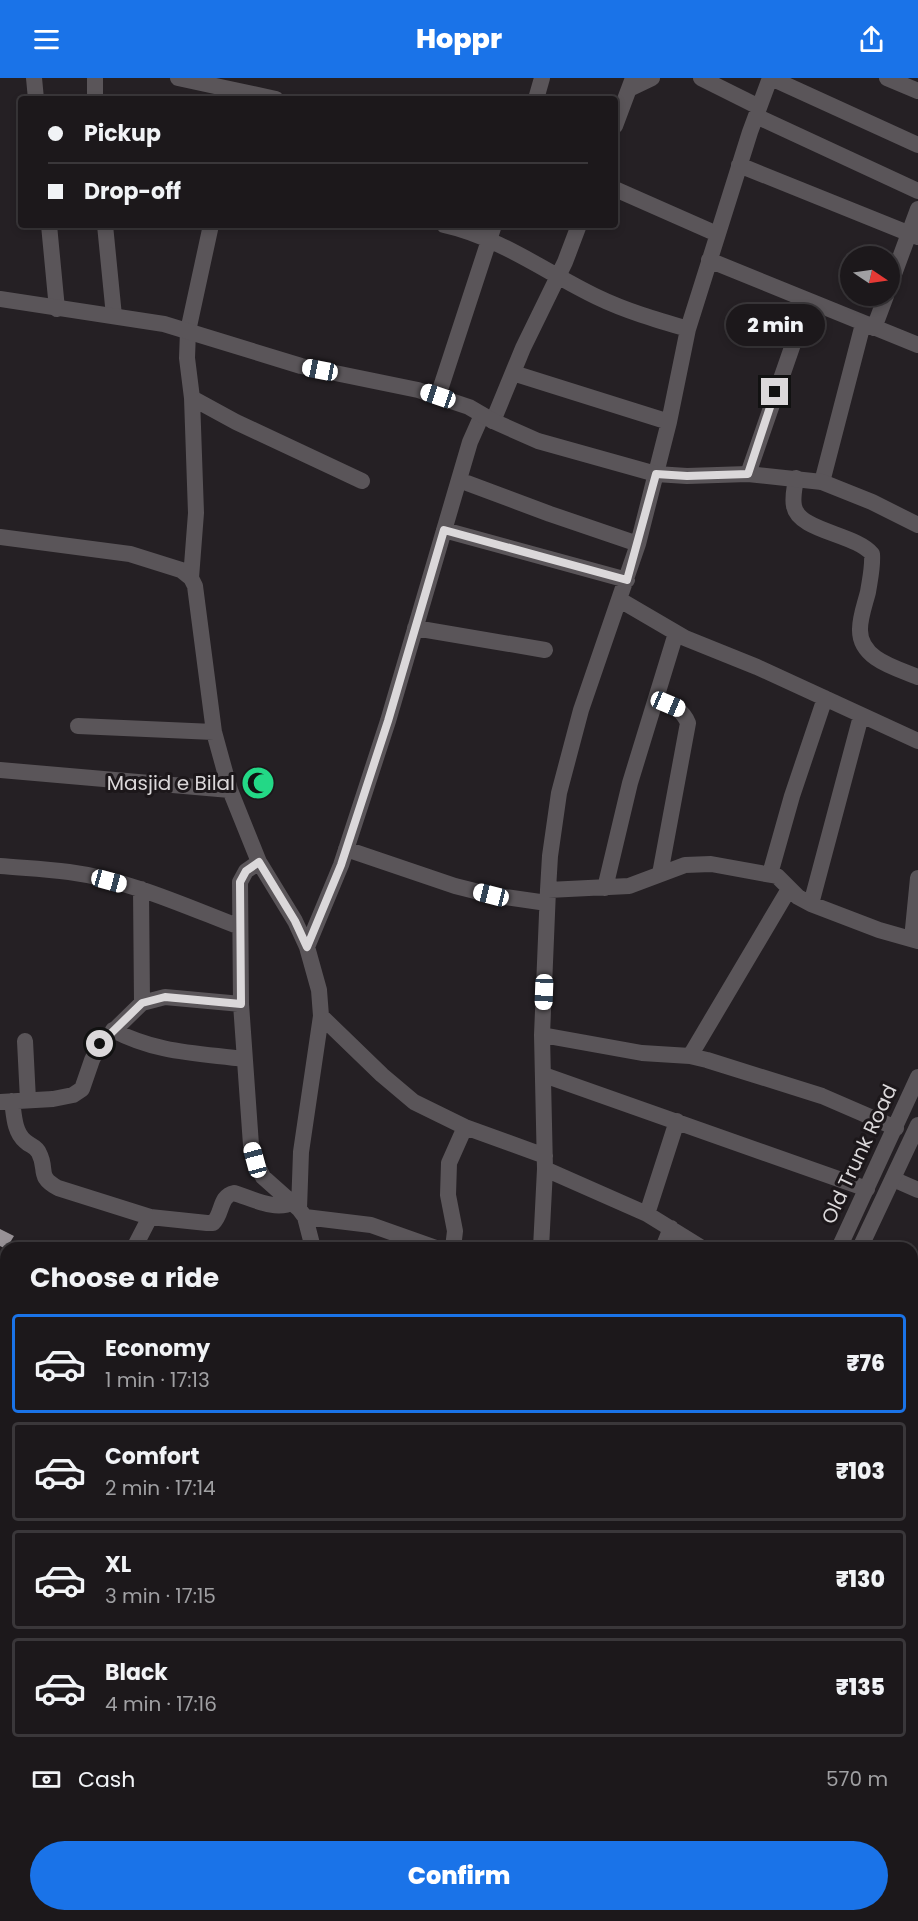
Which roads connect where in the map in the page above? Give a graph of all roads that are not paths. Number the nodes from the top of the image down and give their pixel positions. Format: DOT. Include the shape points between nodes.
graph roads {
  1 [pos="34,78"];
  2 [pos="95,78"];
  3 [pos="178,78"];
  4 [pos="542,78"];
  5 [pos="652,78"];
  6 [pos="701,78"];
  7 [pos="770,78"];
  8 [pos="887,78"];
  9 [pos="631,83"];
  10 [pos="918,91"];
  11 [pos="238,95"];
  12 [pos="36,96"];
  13 [pos="95,96"];
  14 [pos="537,96"];
  15 [pos="757,111"];
  16 [pos="618,118"];
  17 [pos="918,145"];
  18 [pos="739,165"];
  19 [pos="618,190"];
  20 [pos="918,191"];
  21 [pos="918,209"];
  22 [pos="49,228"];
  23 [pos="105,228"];
  24 [pos="210,228"];
  25 [pos="465,228"];
  26 [pos="578,228"];
  27 [pos="492,232"];
  28 [pos="717,234"];
  29 [pos="913,236"];
  30 [pos="709,260"];
  31 [pos="900,264"];
  32 [pos="558,277"];
  33 [pos="0,299"];
  34 [pos="808,301"];
  35 [pos="880,306"];
  36 [pos="57,309"];
  37 [pos="114,315"];
  38 [pos="868,326"];
  39 [pos="688,329"];
  40 [pos="188,331"];
  41 [pos="918,345"];
  42 [pos="513,373"];
  43 [pos="438,396"];
  44 [pos="192,398"];
  45 [pos="487,418"];
  46 [pos="669,422"];
  47 [pos="656,474"];
  48 [pos="748,474"];
  49 [pos="796,478"];
  50 [pos="459,480"];
  51 [pos="362,481"];
  52 [pos="822,482"];
  53 [pos="918,525"];
  54 [pos="444,530"];
  55 [pos="0,537"];
  56 [pos="638,544"];
  57 [pos="191,578"];
  58 [pos="627,580"];
  59 [pos="620,600"];
  60 [pos="416,628"];
  61 [pos="676,633"];
  62 [pos="545,650"];
  63 [pos="918,677"];
  64 [pos="825,698"];
  65 [pos="656,699"];
  66 [pos="861,716"];
  67 [pos="78,726"];
  68 [pos="214,732"];
  69 [pos="918,741"];
  70 [pos="0,770"];
  71 [pos="230,790"];
  72 [pos="346,849"];
  73 [pos="259,862"];
  74 [pos="0,866"];
  75 [pos="660,874"];
  76 [pos="770,874"];
  77 [pos="918,878"];
  78 [pos="605,888"];
  79 [pos="789,889"];
  80 [pos="141,890"];
  81 [pos="547,897"];
  82 [pos="811,904"];
  83 [pos="240,927"];
  84 [pos="915,940"];
  85 [pos="307,947"];
  86 [pos="142,1003"];
  87 [pos="241,1004"];
  88 [pos="321,1016"];
  89 [pos="113,1030"];
  90 [pos="542,1035"];
  91 [pos="25,1041"];
  92 [pos="690,1056"];
  93 [pos="244,1059"];
  94 [pos="544,1075"];
  95 [pos="918,1077"];
  96 [pos="13,1101"];
  97 [pos="677,1121"];
  98 [pos="918,1125"];
  99 [pos="465,1127"];
  100 [pos="896,1128"];
  101 [pos="545,1163"];
  102 [pos="893,1179"];
  103 [pos="867,1189"];
  104 [pos="918,1190"];
  105 [pos="299,1209"];
  106 [pos="647,1214"];
  107 [pos="150,1217"];
  108 [pos="670,1228"];
  109 [pos="137,1242"];
  110 [pos="311,1242"];
  111 [pos="418,1242"];
  112 [pos="454,1242"];
  113 [pos="541,1242"];
  114 [pos="665,1242"];
  115 [pos="692,1242"];
  116 [pos="842,1242"];
  117 [pos="863,1242"];
  1 -- 12 [label="street"];
  2 -- 13 [label="street"];
  3 -- 11 [label="street"];
  4 -- 14 [label="street"];
  5 -- 9 [label="street"];
  6 -- 15 [label="street"];
  7 -- 15 [label="street"];
  7 -- 17 [label="street"];
  8 -- 10 [label="street"];
  9 -- 16 [label="street"];
  15 -- 18 [label="street"];
  15 -- 20 [label="street"];
  18 -- 28 [label="street"];
  18 -- 29 [label="street"];
  19 -- 28 [label="street"];
  21 -- 29 [label="street"];
  22 -- 36 [label="street"];
  23 -- 37 [label="street"];
  24 -- 40 [label="street"];
  25 -- 27 [label="street"];
  26 -- 32 [label="street"];
  27 -- 32 [label="street"];
  27 -- 43 [label="street"];
  28 -- 30 [label="street"];
  29 -- 31 [label="street"];
  30 -- 34 [label="street"];
  30 -- 39 [label="street"];
  32 -- 39 [label="street" via="637,314"];
  32 -- 42 [label="street"];
  33 -- 36 [label="street"];
  34 -- 38 [label="street"];
  34 -- 48 [label="street"];
  35 -- 38 [label="street"];
  36 -- 37 [label="street"];
  37 -- 40 [label="street"];
  38 -- 41 [label="street"];
  38 -- 52 [label="street"];
  39 -- 46 [label="street"];
  40 -- 43 [label="street" via="301,366"];
  40 -- 44 [label="street"];
  42 -- 45 [label="street"];
  42 -- 46 [label="street"];
  43 -- 45 [label="street" via="468,406"];
  44 -- 51 [label="street"];
  44 -- 57 [label="street" via="195,513"];
  45 -- 47 [label="street" via="538,441"];
  45 -- 50 [label="street" via="470,442"];
  46 -- 47 [label="street"];
  47 -- 48 [label="street"];
  47 -- 56 [label="street"];
  48 -- 49 [label="street"];
  49 -- 52 [label="street"];
  49 -- 63 [label="street" via="793,504 804,521 861,545 872,554 860,629 862,643 869,653 887,664"];
  50 -- 54 [label="street"];
  50 -- 56 [label="street"];
  52 -- 53 [label="street"];
  54 -- 58 [label="street"];
  54 -- 60 [label="street"];
  55 -- 57 [label="street" via="130,554 181,570"];
  56 -- 58 [label="street"];
  57 -- 68 [label="street" via="197,597"];
  58 -- 59 [label="street"];
  59 -- 61 [label="street"];
  59 -- 81 [label="street" via="581,710 559,793"];
  60 -- 62 [label="street"];
  60 -- 72 [label="street"];
  61 -- 64 [label="street"];
  61 -- 65 [label="street"];
  64 -- 66 [label="street"];
  64 -- 76 [label="street"];
  65 -- 75 [label="street" via="679,709 688,723"];
  65 -- 78 [label="street" via="630,783"];
  66 -- 69 [label="street"];
  66 -- 82 [label="street"];
  67 -- 68 [label="street"];
  68 -- 71 [label="street"];
  70 -- 71 [label="street"];
  71 -- 73 [label="street"];
  72 -- 81 [label="street" via="491,895"];
  72 -- 85 [label="street"];
  73 -- 83 [label="street" via="246,871 240,882"];
  73 -- 85 [label="street"];
  74 -- 80 [label="street" via="70,872"];
  75 -- 76 [label="street" via="686,865 711,864"];
  75 -- 78 [label="street" via="629,886"];
  76 -- 79 [label="street"];
  77 -- 84 [label="street"];
  78 -- 81 [label="street"];
  79 -- 82 [label="street"];
  79 -- 92 [label="street"];
  80 -- 83 [label="street"];
  80 -- 86 [label="street"];
  81 -- 90 [label="street"];
  82 -- 84 [label="street"];
  83 -- 87 [label="street"];
  85 -- 88 [label="street" via="319,990"];
  86 -- 87 [label="street" via="165,997"];
  86 -- 89 [label="street"];
  87 -- 93 [label="street"];
  88 -- 99 [label="street" via="414,1102"];
  88 -- 105 [label="street" via="303,1133"];
  89 -- 93 [label="street" via="145,1045"];
  89 -- 96 [label="street" via="100,1044 82,1089 53,1099"];
  90 -- 92 [label="street" via="642,1053"];
  90 -- 94 [label="street"];
  91 -- 96 [label="street"];
  92 -- 100 [label="street" via="822,1096"];
  93 -- 105 [label="street" via="255,1160 263,1177"];
  94 -- 97 [label="street"];
  94 -- 101 [label="street"];
  95 -- 100 [label="street, Old Trunk Road"];
  96 -- 107 [label="street" via="17,1131 24,1141 37,1148 49,1183"];
  97 -- 103 [label="street"];
  97 -- 106 [label="street"];
  98 -- 102 [label="street"];
  99 -- 101 [label="street"];
  99 -- 112 [label="street" via="449,1163"];
  100 -- 103 [label="street, Old Trunk Road"];
  101 -- 106 [label="street"];
  101 -- 113 [label="street"];
  102 -- 104 [label="street"];
  102 -- 117 [label="street"];
  103 -- 116 [label="street, Old Trunk Road"];
  105 -- 107 [label="street" via="234,1193 224,1199 213,1223"];
  105 -- 110 [label="street"];
  105 -- 111 [label="street"];
  106 -- 108 [label="street"];
  107 -- 109 [label="street"];
  108 -- 114 [label="street"];
  108 -- 115 [label="street"];
}
